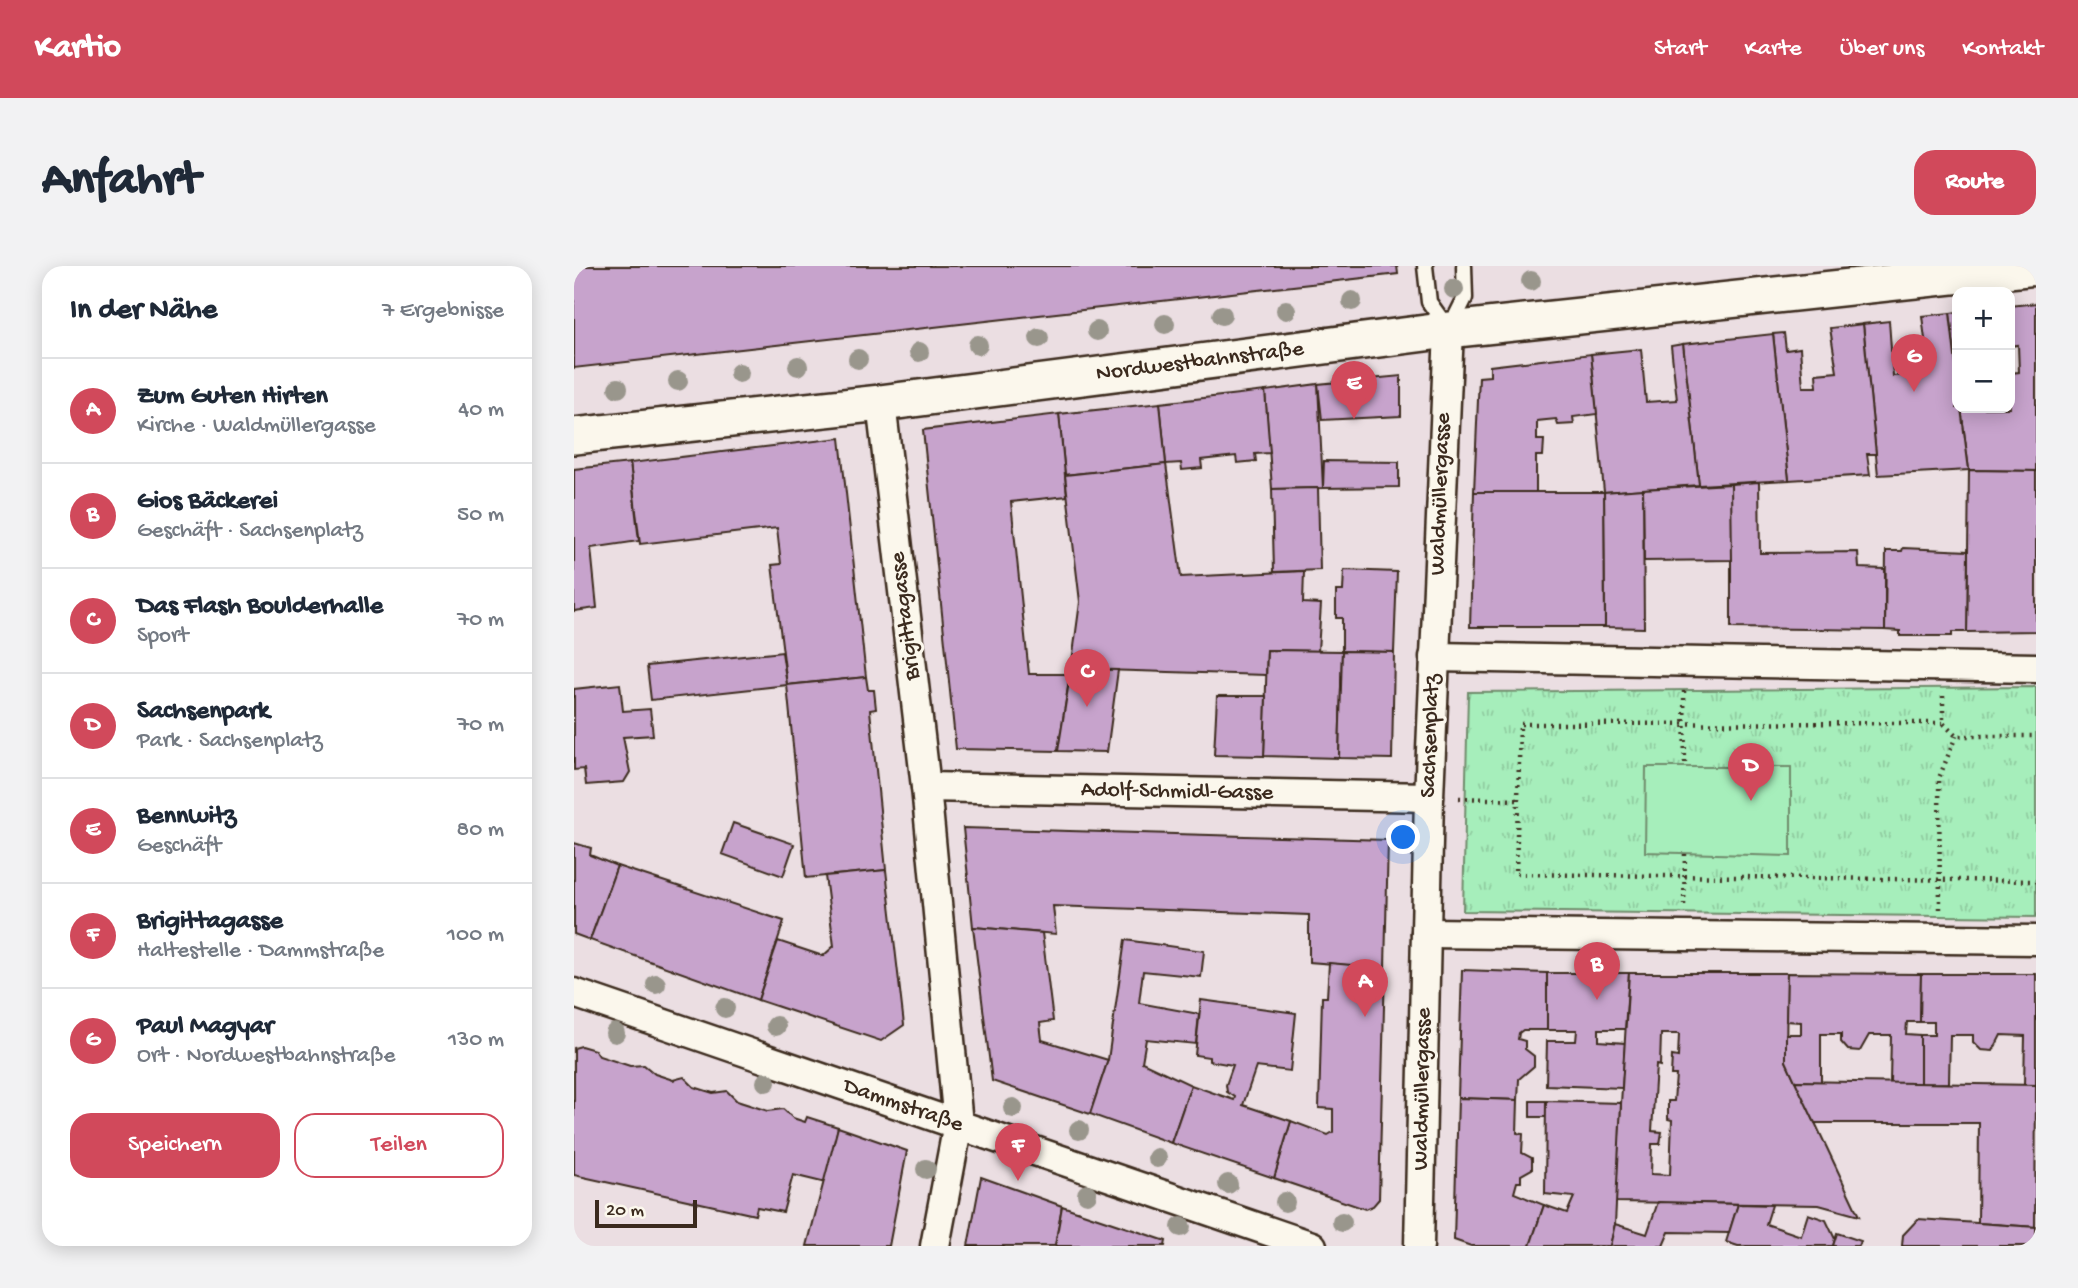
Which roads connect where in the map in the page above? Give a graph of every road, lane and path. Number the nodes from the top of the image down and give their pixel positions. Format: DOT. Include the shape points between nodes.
graph roads {
  1 [pos="1425,266"];
  2 [pos="1464,266"];
  3 [pos="2036,267"];
  4 [pos="1448,330"];
  5 [pos="881,403"];
  6 [pos="574,436"];
  7 [pos="1434,657"];
  8 [pos="1684,662"];
  9 [pos="1943,666"];
  10 [pos="2036,668"];
  11 [pos="1943,723"];
  12 [pos="1685,724"];
  13 [pos="1956,736"];
  14 [pos="2036,736"];
  15 [pos="1685,767"];
  16 [pos="926,787"];
  17 [pos="1429,797"];
  18 [pos="1518,800"];
  19 [pos="1685,853"];
  20 [pos="1684,878"];
  21 [pos="1941,880"];
  22 [pos="2036,881"];
  23 [pos="1426,933"];
  24 [pos="1683,936"];
  25 [pos="1940,939"];
  26 [pos="2036,940"];
  27 [pos="574,993"];
  28 [pos="958,1124"];
  29 [pos="935,1246"];
  30 [pos="1312,1246"];
  31 [pos="1419,1246"];
  1 -- 4 [label="lane" via="1429,302"];
  2 -- 4 [label="lane" via="1465,298"];
  3 -- 4 [label="street, Nordwestbahnstraße"];
  4 -- 5 [label="street, Nordwestbahnstraße"];
  4 -- 7 [label="street, Waldmüllergasse"];
  5 -- 6 [label="street, Nordwestbahnstraße"];
  5 -- 16 [label="street, Brigittagasse"];
  7 -- 8 [label="street, Sachsenplatz"];
  7 -- 17 [label="street, Sachsenplatz"];
  8 -- 9 [label="street, Sachsenplatz"];
  8 -- 12 [label="path"];
  9 -- 10 [label="street, Sachsenplatz"];
  9 -- 11 [label="path"];
  11 -- 12 [label="path"];
  11 -- 13 [label="path"];
  12 -- 15 [label="path"];
  12 -- 18 [label="path" via="1520,724"];
  13 -- 14 [label="path"];
  13 -- 21 [label="path" via="1939,778"];
  16 -- 17 [label="street, Adolf-Schmidl-Gasse"];
  16 -- 28 [label="street, Brigittagasse"];
  17 -- 18 [label="path"];
  17 -- 23 [label="street, Sachsenplatz"];
  18 -- 20 [label="path" via="1516,874"];
  19 -- 20 [label="path"];
  20 -- 21 [label="path"];
  20 -- 24 [label="path"];
  21 -- 22 [label="path"];
  21 -- 25 [label="path"];
  23 -- 24 [label="street"];
  23 -- 31 [label="street, Waldmüllergasse"];
  24 -- 25 [label="street"];
  25 -- 26 [label="street"];
  27 -- 28 [label="street, Dammstraße"];
  28 -- 29 [label="street, Brigittagasse"];
  28 -- 30 [label="street, Dammstraße"];
}
